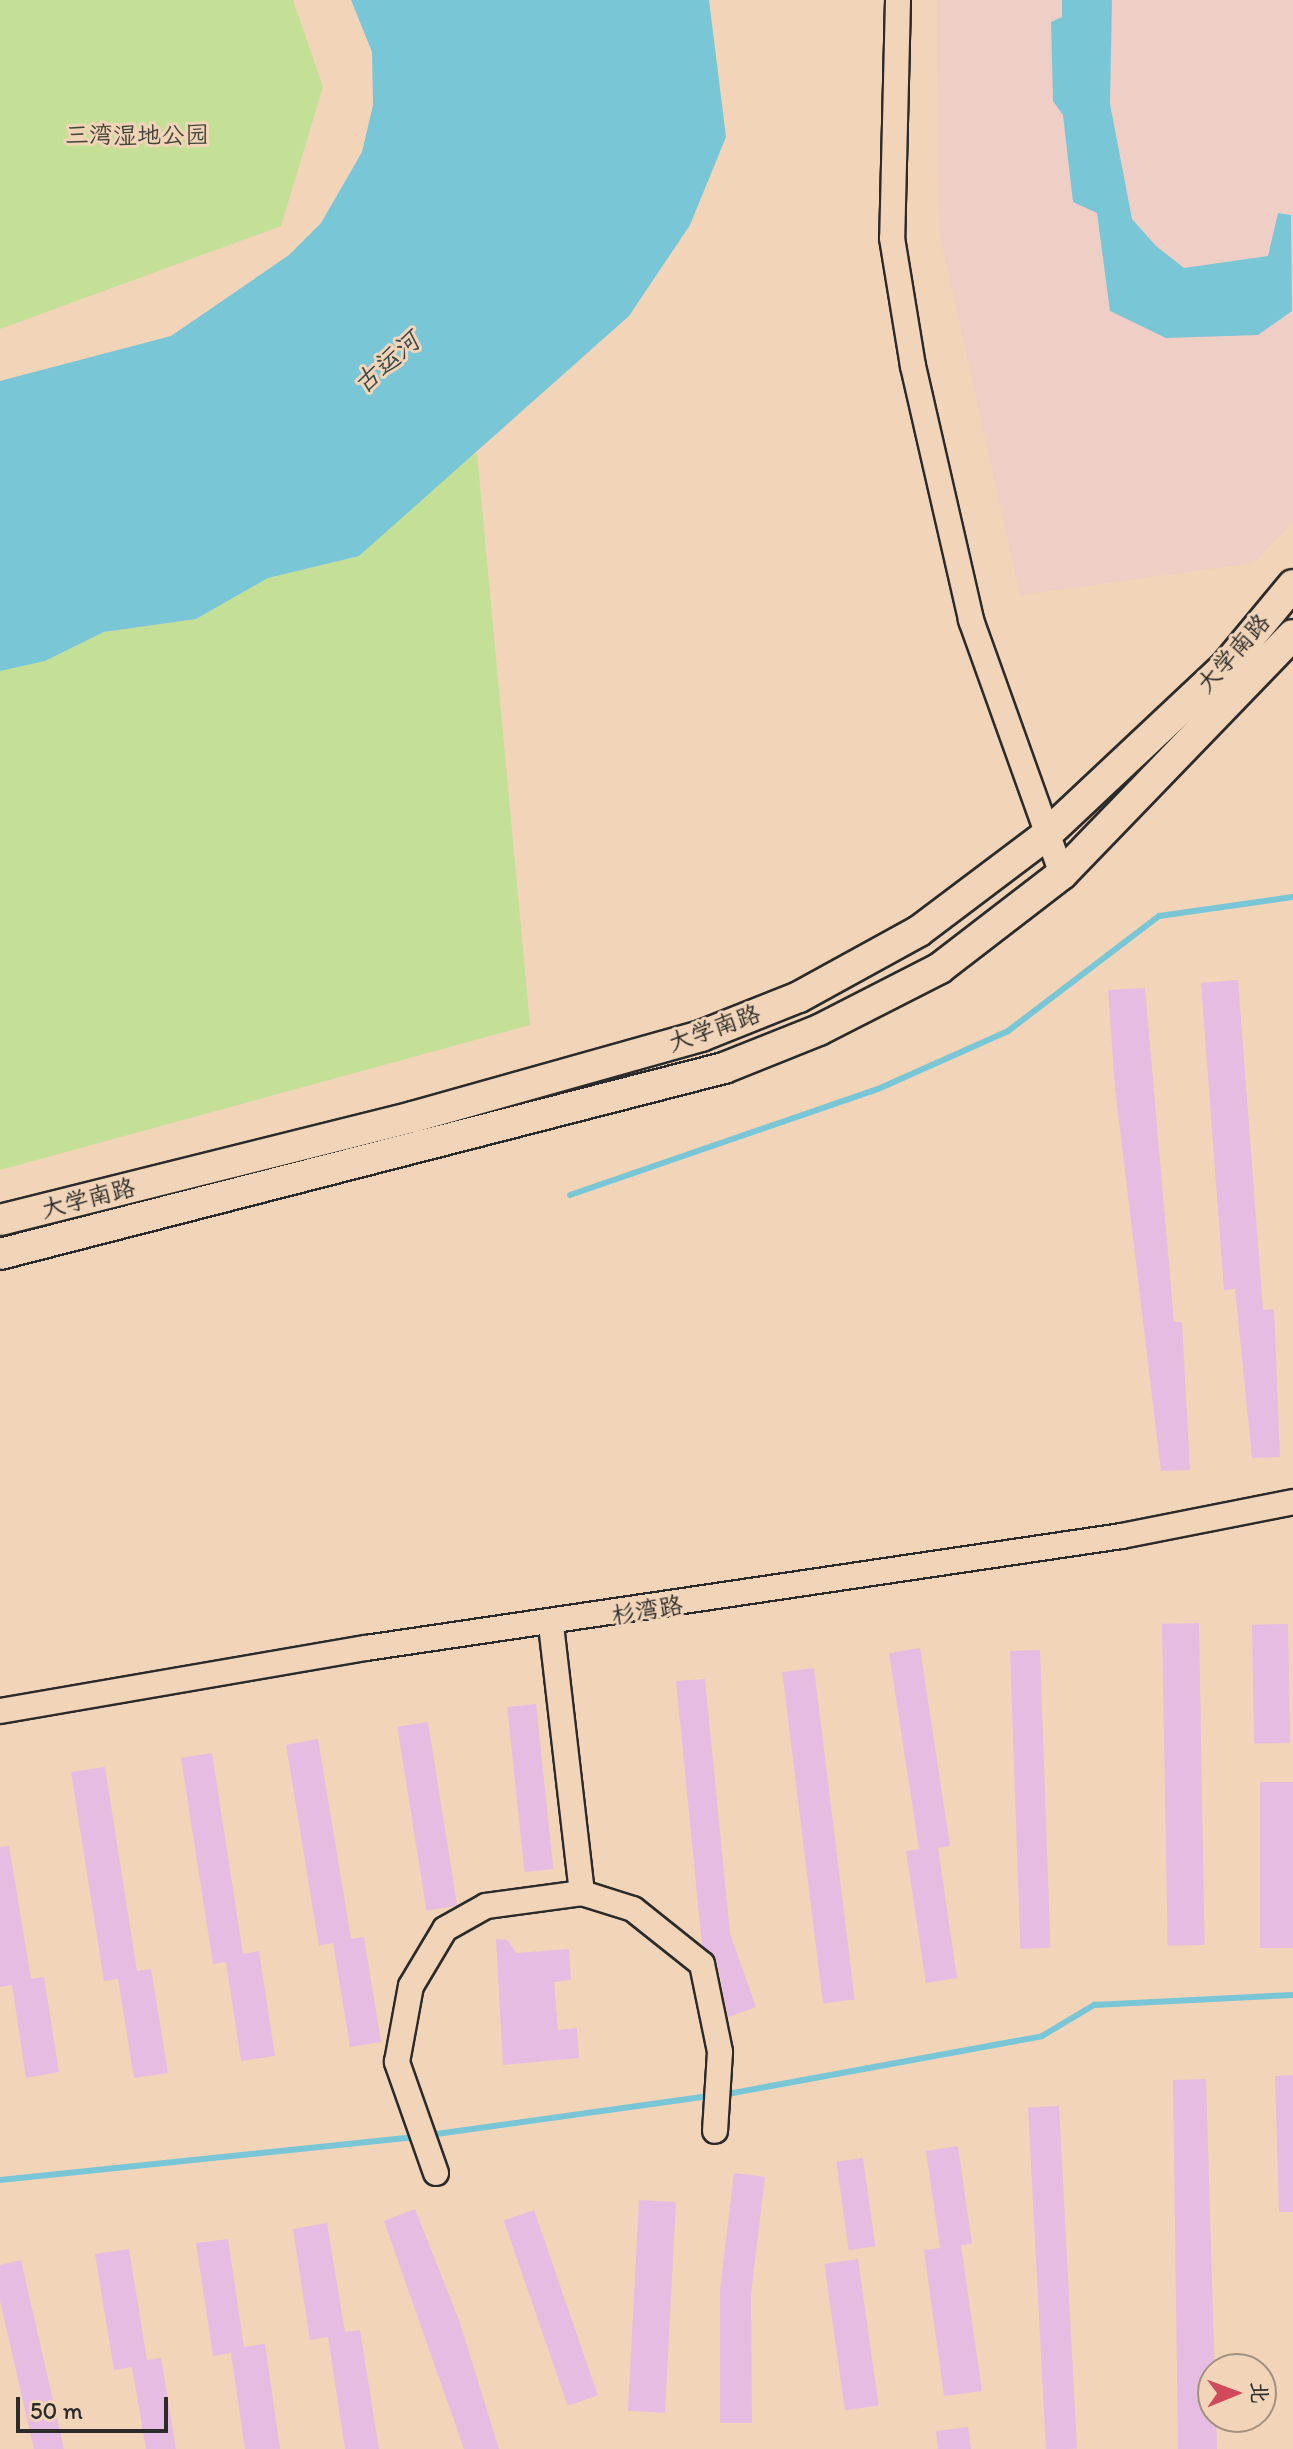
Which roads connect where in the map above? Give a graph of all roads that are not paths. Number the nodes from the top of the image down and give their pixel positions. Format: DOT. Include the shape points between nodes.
graph roads {
  1 [pos="898,0"];
  2 [pos="1293,585"];
  3 [pos="1293,635"];
  4 [pos="1045,836"];
  5 [pos="1062,874"];
  6 [pos="0,1220"];
  7 [pos="0,1254"];
  8 [pos="1293,1502"];
  9 [pos="551,1625"];
  10 [pos="0,1711"];
  11 [pos="582,1893"];
  12 [pos="715,2131"];
  13 [pos="436,2173"];
  1 -- 4 [label="street" via="892,238 913,366 971,620"];
  2 -- 4 [label="main road, 大学南路" via="1226,666"];
  3 -- 5 [label="main road, 大学南路"];
  4 -- 5 [label="street"];
  4 -- 6 [label="main road, 大学南路" via="919,931 799,997 701,1036"];
  5 -- 7 [label="main road, 大学南路" via="940,968 724,1068"];
  8 -- 9 [label="street, 杉湾路"];
  9 -- 10 [label="street, 杉湾路" via="366,1648"];
  9 -- 11 [label="street"];
  11 -- 12 [label="street" via="633,1909 702,1964 720,2052"];
  11 -- 13 [label="street" via="486,1906 445,1929 411,1986 397,2062"];
}
